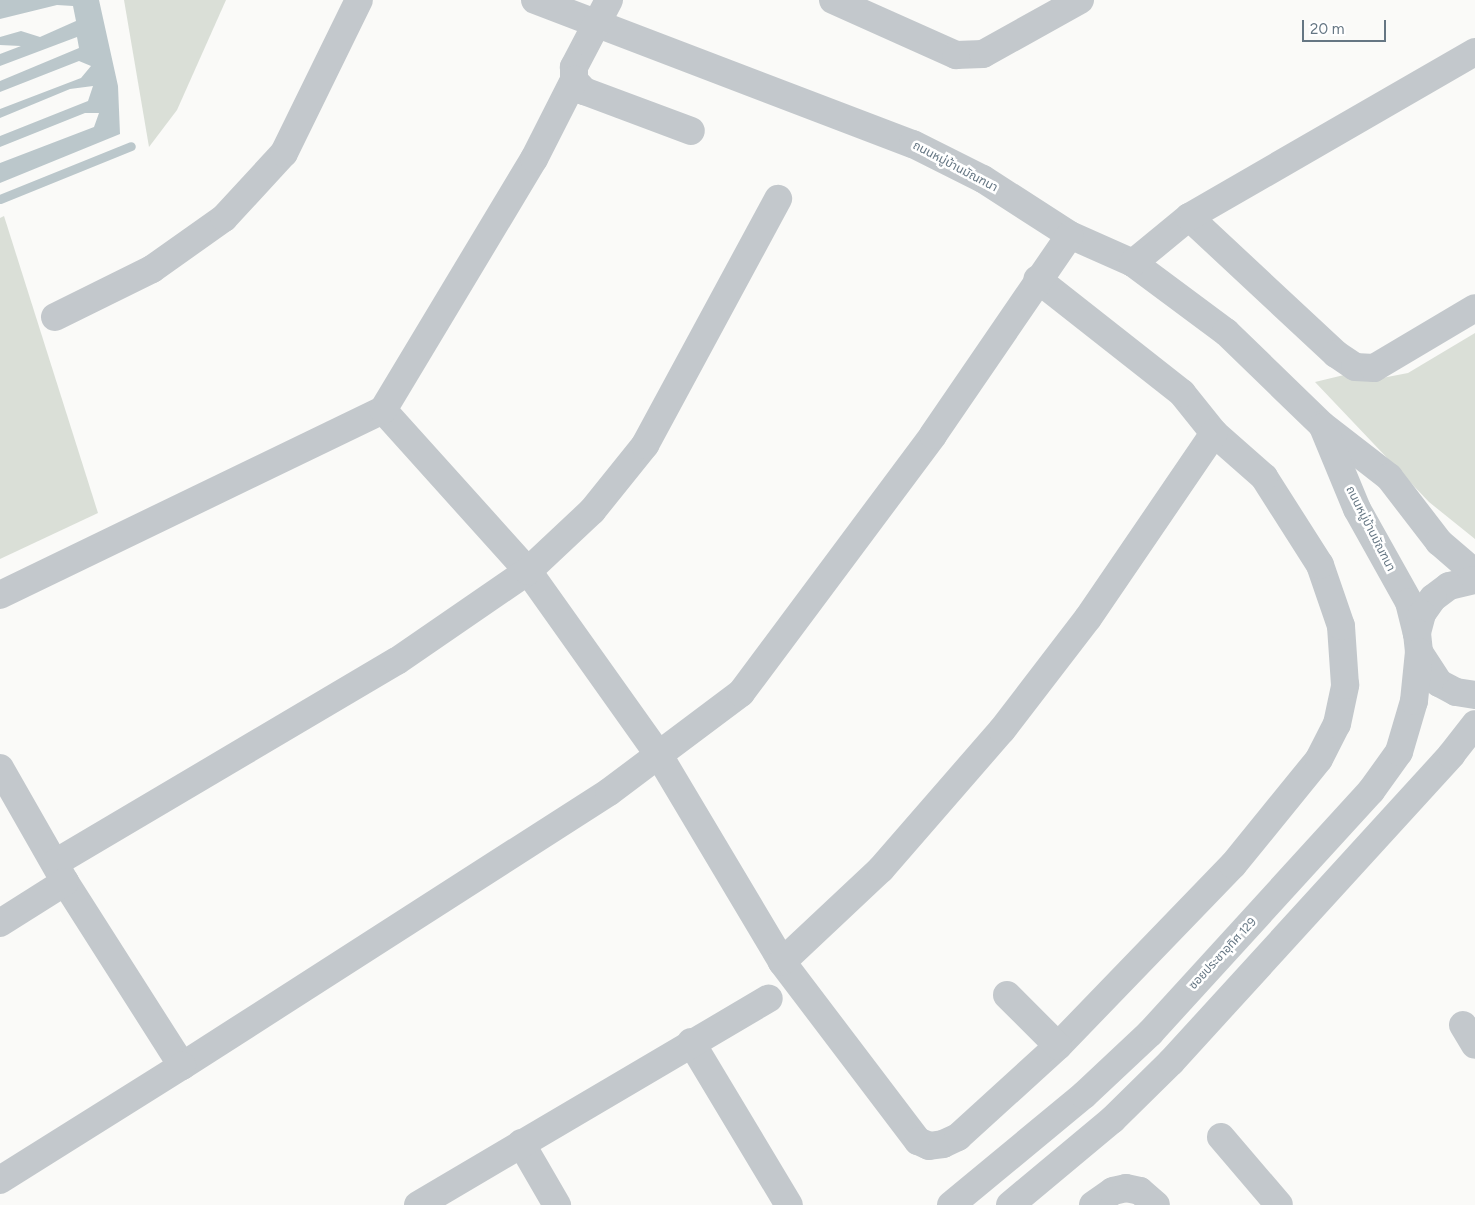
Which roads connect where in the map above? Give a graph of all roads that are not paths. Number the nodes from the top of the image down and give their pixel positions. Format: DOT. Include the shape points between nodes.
graph roads {
  1 [pos="359,0"];
  2 [pos="535,0"];
  3 [pos="833,0"];
  4 [pos="1080,0"];
  5 [pos="603,11"];
  6 [pos="1475,52"];
  7 [pos="574,80"];
  8 [pos="691,132"];
  9 [pos="778,199"];
  10 [pos="1189,216"];
  11 [pos="1070,235"];
  12 [pos="1133,263"];
  13 [pos="1037,279"];
  14 [pos="1475,308"];
  15 [pos="55,317"];
  16 [pos="383,410"];
  17 [pos="1322,425"];
  18 [pos="1214,433"];
  19 [pos="528,570"];
  20 [pos="1475,573"];
  21 [pos="1475,580"];
  22 [pos="0,595"];
  23 [pos="1418,642"];
  24 [pos="1475,695"];
  25 [pos="1475,724"];
  26 [pos="660,757"];
  27 [pos="0,768"];
  28 [pos="60,872"];
  29 [pos="0,923"];
  30 [pos="782,962"];
  31 [pos="1008,995"];
  32 [pos="769,998"];
  33 [pos="691,1042"];
  34 [pos="1058,1046"];
  35 [pos="182,1066"];
  36 [pos="1221,1137"];
  37 [pos="521,1142"];
  38 [pos="0,1180"];
  39 [pos="418,1205"];
  40 [pos="557,1205"];
  41 [pos="789,1205"];
  42 [pos="951,1205"];
  43 [pos="1010,1205"];
  44 [pos="1093,1205"];
  45 [pos="1156,1205"];
  46 [pos="1279,1205"];
  1 -- 15 [label="street" via="284,153 224,218 152,269"];
  2 -- 5 [label="street, ถนนหมู่บ้านมัณฑนา"];
  3 -- 4 [label="street" via="956,55 983,54"];
  5 -- 7 [label="street" via="574,67"];
  5 -- 11 [label="street, ถนนหมู่บ้านมัณฑนา" via="913,144 983,179"];
  6 -- 10 [label="street"];
  7 -- 8 [label="street" via="584,91"];
  7 -- 16 [label="street" via="534,159"];
  9 -- 19 [label="street" via="645,444 592,511"];
  10 -- 12 [label="street"];
  10 -- 14 [label="street" via="1336,354 1355,367 1374,368"];
  11 -- 12 [label="street, ถนนหมู่บ้านมัณฑนา"];
  11 -- 13 [label="street"];
  12 -- 17 [label="street, ถนนหมู่บ้านมัณฑนา" via="1226,332"];
  13 -- 18 [label="street" via="1182,393"];
  13 -- 26 [label="street" via="932,435 741,693"];
  16 -- 19 [label="street"];
  16 -- 22 [label="street"];
  17 -- 20 [label="street, ถนนหมู่บ้านมัณฑนา" via="1389,477 1440,542"];
  17 -- 23 [label="street, ถนนหมู่บ้านมัณฑนา" via="1357,509 1409,602"];
  18 -- 30 [label="street" via="1088,618 1002,730 881,869"];
  18 -- 34 [label="street" via="1264,477 1320,564 1341,626 1345,685 1337,724 1319,759 1233,865"];
  19 -- 26 [label="street"];
  19 -- 28 [label="street" via="397,661"];
  21 -- 23 [label="street, ซอยประชาอุทิศ 129" via="1449,586 1433,598 1422,614"];
  23 -- 24 [label="street" via="1427,669 1440,682 1456,692"];
  23 -- 42 [label="street, ซอยประชาอุทิศ 129" via="1414,701 1399,752 1370,791 1150,1032 1055,1120"];
  25 -- 43 [label="street" via="1446,762 1171,1062 1112,1120"];
  26 -- 30 [label="street"];
  26 -- 35 [label="street"];
  27 -- 28 [label="street"];
  28 -- 29 [label="street"];
  28 -- 35 [label="street"];
  30 -- 34 [label="street" via="918,1141 929,1146 958,1137"];
  31 -- 34 [label="street"];
  32 -- 33 [label="street"];
  33 -- 37 [label="street"];
  33 -- 41 [label="street"];
  35 -- 38 [label="street"];
  36 -- 46 [label="street"];
  37 -- 39 [label="street"];
  37 -- 40 [label="street"];
  44 -- 45 [label="street" via="1113,1191 1126,1188 1140,1191"];
}
